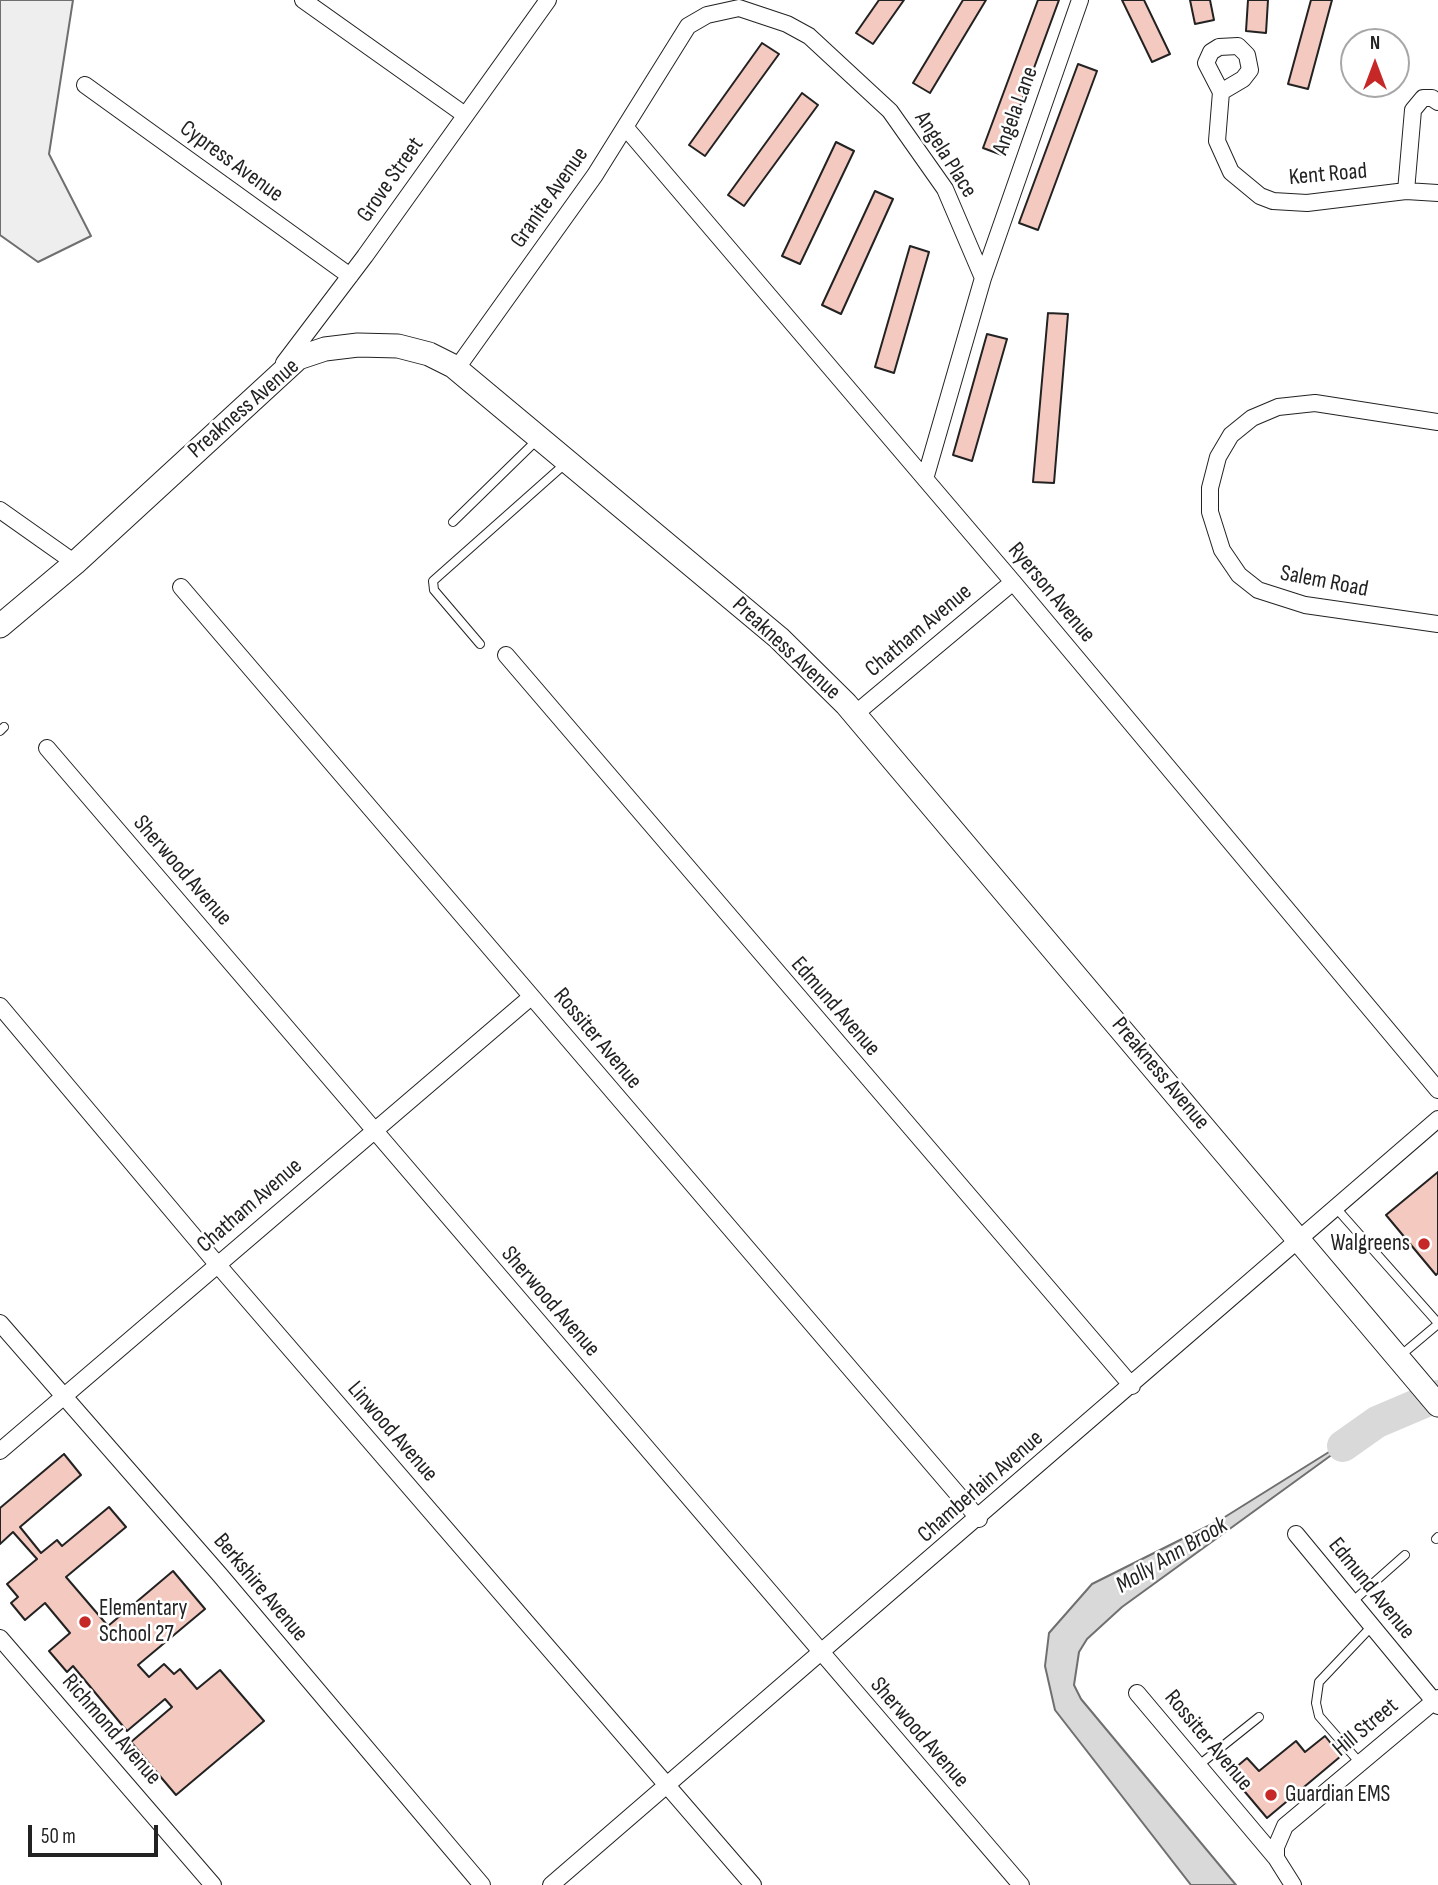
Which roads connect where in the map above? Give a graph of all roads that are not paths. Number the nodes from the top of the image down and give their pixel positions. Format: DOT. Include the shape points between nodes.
graph roads {
  1 [pos="303,0"];
  2 [pos="548,0"];
  3 [pos="1080,0"];
  4 [pos="672,48"];
  5 [pos="85,85"];
  6 [pos="1221,92"];
  7 [pos="1438,102"];
  8 [pos="465,115"];
  9 [pos="626,128"];
  10 [pos="1406,191"];
  11 [pos="1438,193"];
  12 [pos="350,276"];
  13 [pos="983,278"];
  14 [pos="457,369"];
  15 [pos="267,385"];
  16 [pos="1438,422"];
  17 [pos="539,438"];
  18 [pos="568,461"];
  19 [pos="925,479"];
  20 [pos="0,510"];
  21 [pos="453,522"];
  22 [pos="75,563"];
  23 [pos="1013,582"];
  24 [pos="181,587"];
  25 [pos="1438,624"];
  26 [pos="0,626"];
  27 [pos="480,645"];
  28 [pos="506,655"];
  29 [pos="855,715"];
  30 [pos="47,748"];
  31 [pos="531,996"];
  32 [pos="0,1006"];
  33 [pos="1438,1090"];
  34 [pos="1438,1119"];
  35 [pos="373,1130"];
  36 [pos="1336,1208"];
  37 [pos="1300,1239"];
  38 [pos="217,1265"];
  39 [pos="0,1323"];
  40 [pos="1438,1324"];
  41 [pos="1400,1356"];
  42 [pos="1132,1385"];
  43 [pos="63,1396"];
  44 [pos="1438,1405"];
  45 [pos="0,1451"];
  46 [pos="979,1519"];
  47 [pos="1296,1534"];
  48 [pos="1405,1555"];
  49 [pos="1352,1602"];
  50 [pos="1372,1626"];
  51 [pos="0,1638"];
  52 [pos="822,1654"];
  53 [pos="1137,1693"];
  54 [pos="1437,1702"];
  55 [pos="1259,1717"];
  56 [pos="1360,1763"];
  57 [pos="1199,1765"];
  58 [pos="667,1786"];
  59 [pos="1276,1857"];
  60 [pos="213,1885"];
  61 [pos="482,1885"];
  62 [pos="551,1885"];
  63 [pos="753,1885"];
  64 [pos="1021,1885"];
  65 [pos="1293,1885"];
  1 -- 8 [label="street"];
  2 -- 8 [label="street, Grove Street"];
  3 -- 13 [label="street, Angela Lane"];
  4 -- 9 [label="street, Granite Avenue"];
  4 -- 13 [label="street, Angela Place" via="688,26 707,15 738,8 809,36 890,111 945,189"];
  5 -- 12 [label="street, Cypress Avenue"];
  6 -- 10 [label="street, Kent Road" via="1217,141 1231,172 1260,196 1307,204"];
  7 -- 10 [label="street" via="1423,99 1413,110"];
  8 -- 12 [label="street, Grove Street"];
  9 -- 14 [label="street, Granite Avenue"];
  9 -- 19 [label="street, Ryerson Avenue"];
  10 -- 11 [label="street, Kent Road"];
  12 -- 15 [label="street, Grove Street"];
  13 -- 19 [label="street"];
  14 -- 15 [label="main road, Preakness Avenue" via="429,354 398,346 358,345 298,358"];
  14 -- 17 [label="main road, Preakness Avenue"];
  15 -- 22 [label="main road, Preakness Avenue"];
  16 -- 25 [label="street, Salem Road" via="1315,403 1278,407 1252,418 1231,435 1218,457 1210,512 1222,550 1239,575 1258,590 1305,605"];
  17 -- 18 [label="main road, Preakness Avenue"];
  17 -- 21 [label="lane"];
  18 -- 27 [label="lane" via="433,581 434,590"];
  18 -- 29 [label="main road, Preakness Avenue" via="779,638"];
  19 -- 23 [label="street, Ryerson Avenue"];
  20 -- 22 [label="street"];
  22 -- 26 [label="main road, Preakness Avenue"];
  23 -- 29 [label="street, Chatham Avenue"];
  23 -- 33 [label="street, Ryerson Avenue"];
  24 -- 31 [label="street, Rossiter Avenue"];
  28 -- 42 [label="street, Edmund Avenue"];
  29 -- 37 [label="main road, Preakness Avenue"];
  30 -- 35 [label="street, Sherwood Avenue"];
  31 -- 35 [label="street, Chatham Avenue"];
  31 -- 46 [label="street, Rossiter Avenue"];
  32 -- 38 [label="street, Linwood Avenue"];
  34 -- 36 [label="street, Chamberlain Avenue"];
  35 -- 38 [label="street, Chatham Avenue"];
  35 -- 52 [label="street, Sherwood Avenue"];
  36 -- 37 [label="street, Chamberlain Avenue"];
  36 -- 40 [label="lane"];
  37 -- 41 [label="main road, Preakness Avenue"];
  37 -- 42 [label="street, Chamberlain Avenue"];
  38 -- 43 [label="street, Chatham Avenue"];
  38 -- 58 [label="street, Linwood Avenue"];
  39 -- 43 [label="street, Berkshire Avenue"];
  40 -- 41 [label="lane"];
  41 -- 44 [label="main road, Preakness Avenue"];
  42 -- 46 [label="street, Chamberlain Avenue"];
  43 -- 45 [label="street, Chatham Avenue"];
  43 -- 61 [label="street, Berkshire Avenue"];
  46 -- 52 [label="street, Chamberlain Avenue"];
  47 -- 49 [label="street, Edmund Avenue"];
  48 -- 49 [label="lane"];
  49 -- 50 [label="street, Edmund Avenue"];
  50 -- 54 [label="street, Edmund Avenue"];
  50 -- 56 [label="lane" via="1319,1682 1316,1703 1319,1716"];
  51 -- 60 [label="street, Richmond Avenue"];
  52 -- 58 [label="street, Chamberlain Avenue"];
  52 -- 64 [label="street, Sherwood Avenue"];
  53 -- 57 [label="street, Rossiter Avenue"];
  54 -- 56 [label="street, Hill Street"];
  55 -- 57 [label="lane"];
  56 -- 59 [label="street, Hill Street" via="1285,1826"];
  57 -- 59 [label="street, Rossiter Avenue"];
  58 -- 62 [label="street, Chamberlain Avenue"];
  58 -- 63 [label="street, Linwood Avenue"];
  59 -- 65 [label="street, Rossiter Avenue"];
}
